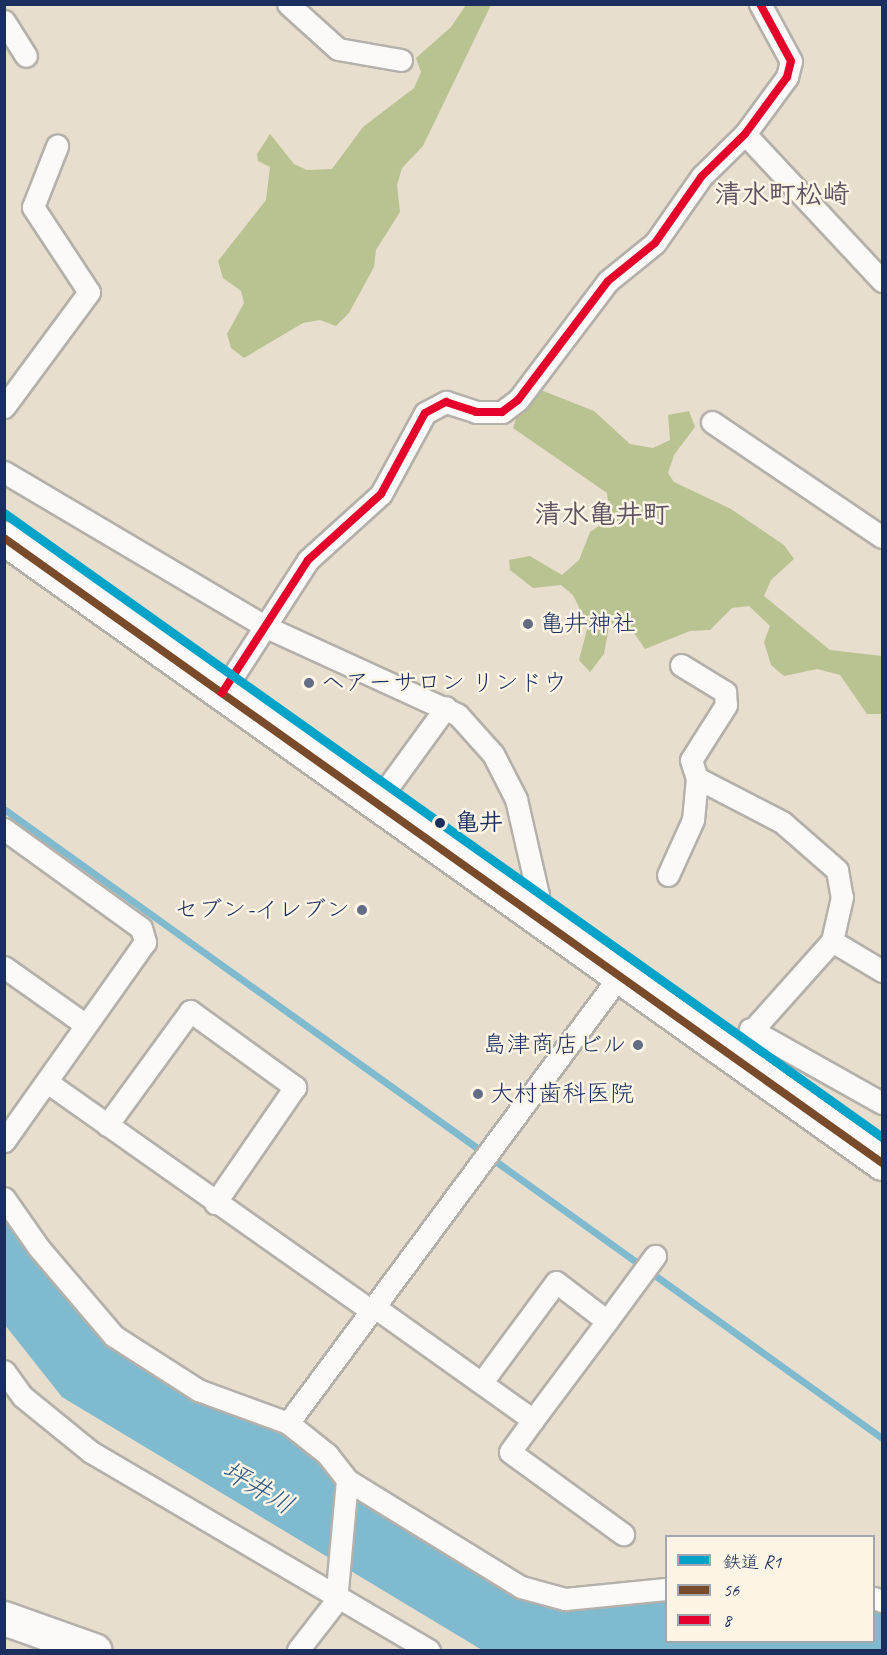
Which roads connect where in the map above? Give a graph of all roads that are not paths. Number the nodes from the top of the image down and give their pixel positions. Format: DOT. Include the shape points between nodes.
graph roads {
  1 [pos="288,4"];
  2 [pos="760,4"];
  3 [pos="4,21"];
  4 [pos="26,56"];
  5 [pos="400,60"];
  6 [pos="745,134"];
  7 [pos="57,146"];
  8 [pos="882,281"];
  9 [pos="4,407"];
  10 [pos="712,422"];
  11 [pos="4,472"];
  12 [pos="882,537"];
  13 [pos="4,538"];
  14 [pos="264,626"];
  15 [pos="681,666"];
  16 [pos="222,693"];
  17 [pos="446,707"];
  18 [pos="697,778"];
  19 [pos="377,802"];
  20 [pos="4,829"];
  21 [pos="668,875"];
  22 [pos="531,911"];
  23 [pos="832,941"];
  24 [pos="4,967"];
  25 [pos="882,971"];
  26 [pos="621,974"];
  27 [pos="86,1025"];
  28 [pos="750,1029"];
  29 [pos="731,1054"];
  30 [pos="47,1082"];
  31 [pos="882,1103"];
  32 [pos="107,1125"];
  33 [pos="4,1141"];
  34 [pos="882,1163"];
  35 [pos="4,1198"];
  36 [pos="215,1203"];
  37 [pos="655,1256"];
  38 [pos="375,1310"];
  39 [pos="606,1321"];
  40 [pos="4,1371"];
  41 [pos="482,1382"];
  42 [pos="533,1420"];
  43 [pos="288,1423"];
  44 [pos="347,1487"];
  45 [pos="623,1534"];
  46 [pos="665,1589"];
  47 [pos="338,1591"];
  48 [pos="4,1618"];
  49 [pos="94,1650"];
  50 [pos="298,1650"];
  51 [pos="429,1650"];
  1 -- 5 [label="street" via="338,49"];
  2 -- 6 [label="street" via="791,61 786,77"];
  3 -- 4 [label="street"];
  6 -- 8 [label="street"];
  6 -- 14 [label="street" via="702,176 655,243 608,281 518,400 502,412 476,412 447,402 425,413 381,494 308,560"];
  7 -- 9 [label="street" via="33,207 88,292"];
  10 -- 12 [label="street"];
  11 -- 14 [label="street"];
  13 -- 16 [label="main road"];
  14 -- 16 [label="street"];
  14 -- 17 [label="street"];
  15 -- 18 [label="street" via="725,692 726,705 691,760"];
  16 -- 19 [label="main road"];
  17 -- 19 [label="street"];
  17 -- 22 [label="street" via="493,754 516,799 538,895"];
  18 -- 21 [label="street" via="693,820"];
  18 -- 23 [label="street" via="782,822 837,870 842,897"];
  19 -- 22 [label="main road"];
  20 -- 27 [label="street" via="141,928 145,942"];
  22 -- 26 [label="main road"];
  23 -- 25 [label="street"];
  23 -- 28 [label="street"];
  24 -- 27 [label="street"];
  26 -- 29 [label="main road"];
  26 -- 38 [label="street"];
  27 -- 30 [label="street"];
  28 -- 29 [label="street"];
  28 -- 31 [label="street"];
  29 -- 34 [label="main road"];
  30 -- 32 [label="street"];
  30 -- 33 [label="street"];
  32 -- 36 [label="street"];
  32 -- 36 [label="street" via="190,1011 295,1087"];
  35 -- 43 [label="street" via="39,1248 114,1336 198,1390"];
  36 -- 38 [label="street"];
  37 -- 39 [label="street"];
  38 -- 41 [label="street"];
  38 -- 43 [label="street"];
  39 -- 41 [label="street" via="556,1282"];
  39 -- 42 [label="street"];
  40 -- 47 [label="street" via="22,1396 91,1452"];
  41 -- 42 [label="street"];
  42 -- 45 [label="street" via="510,1452"];
  43 -- 44 [label="street" via="327,1454"];
  44 -- 46 [label="street" via="521,1587 565,1599"];
  44 -- 47 [label="street"];
  47 -- 50 [label="street"];
  47 -- 51 [label="street"];
  48 -- 49 [label="main road"];
}
